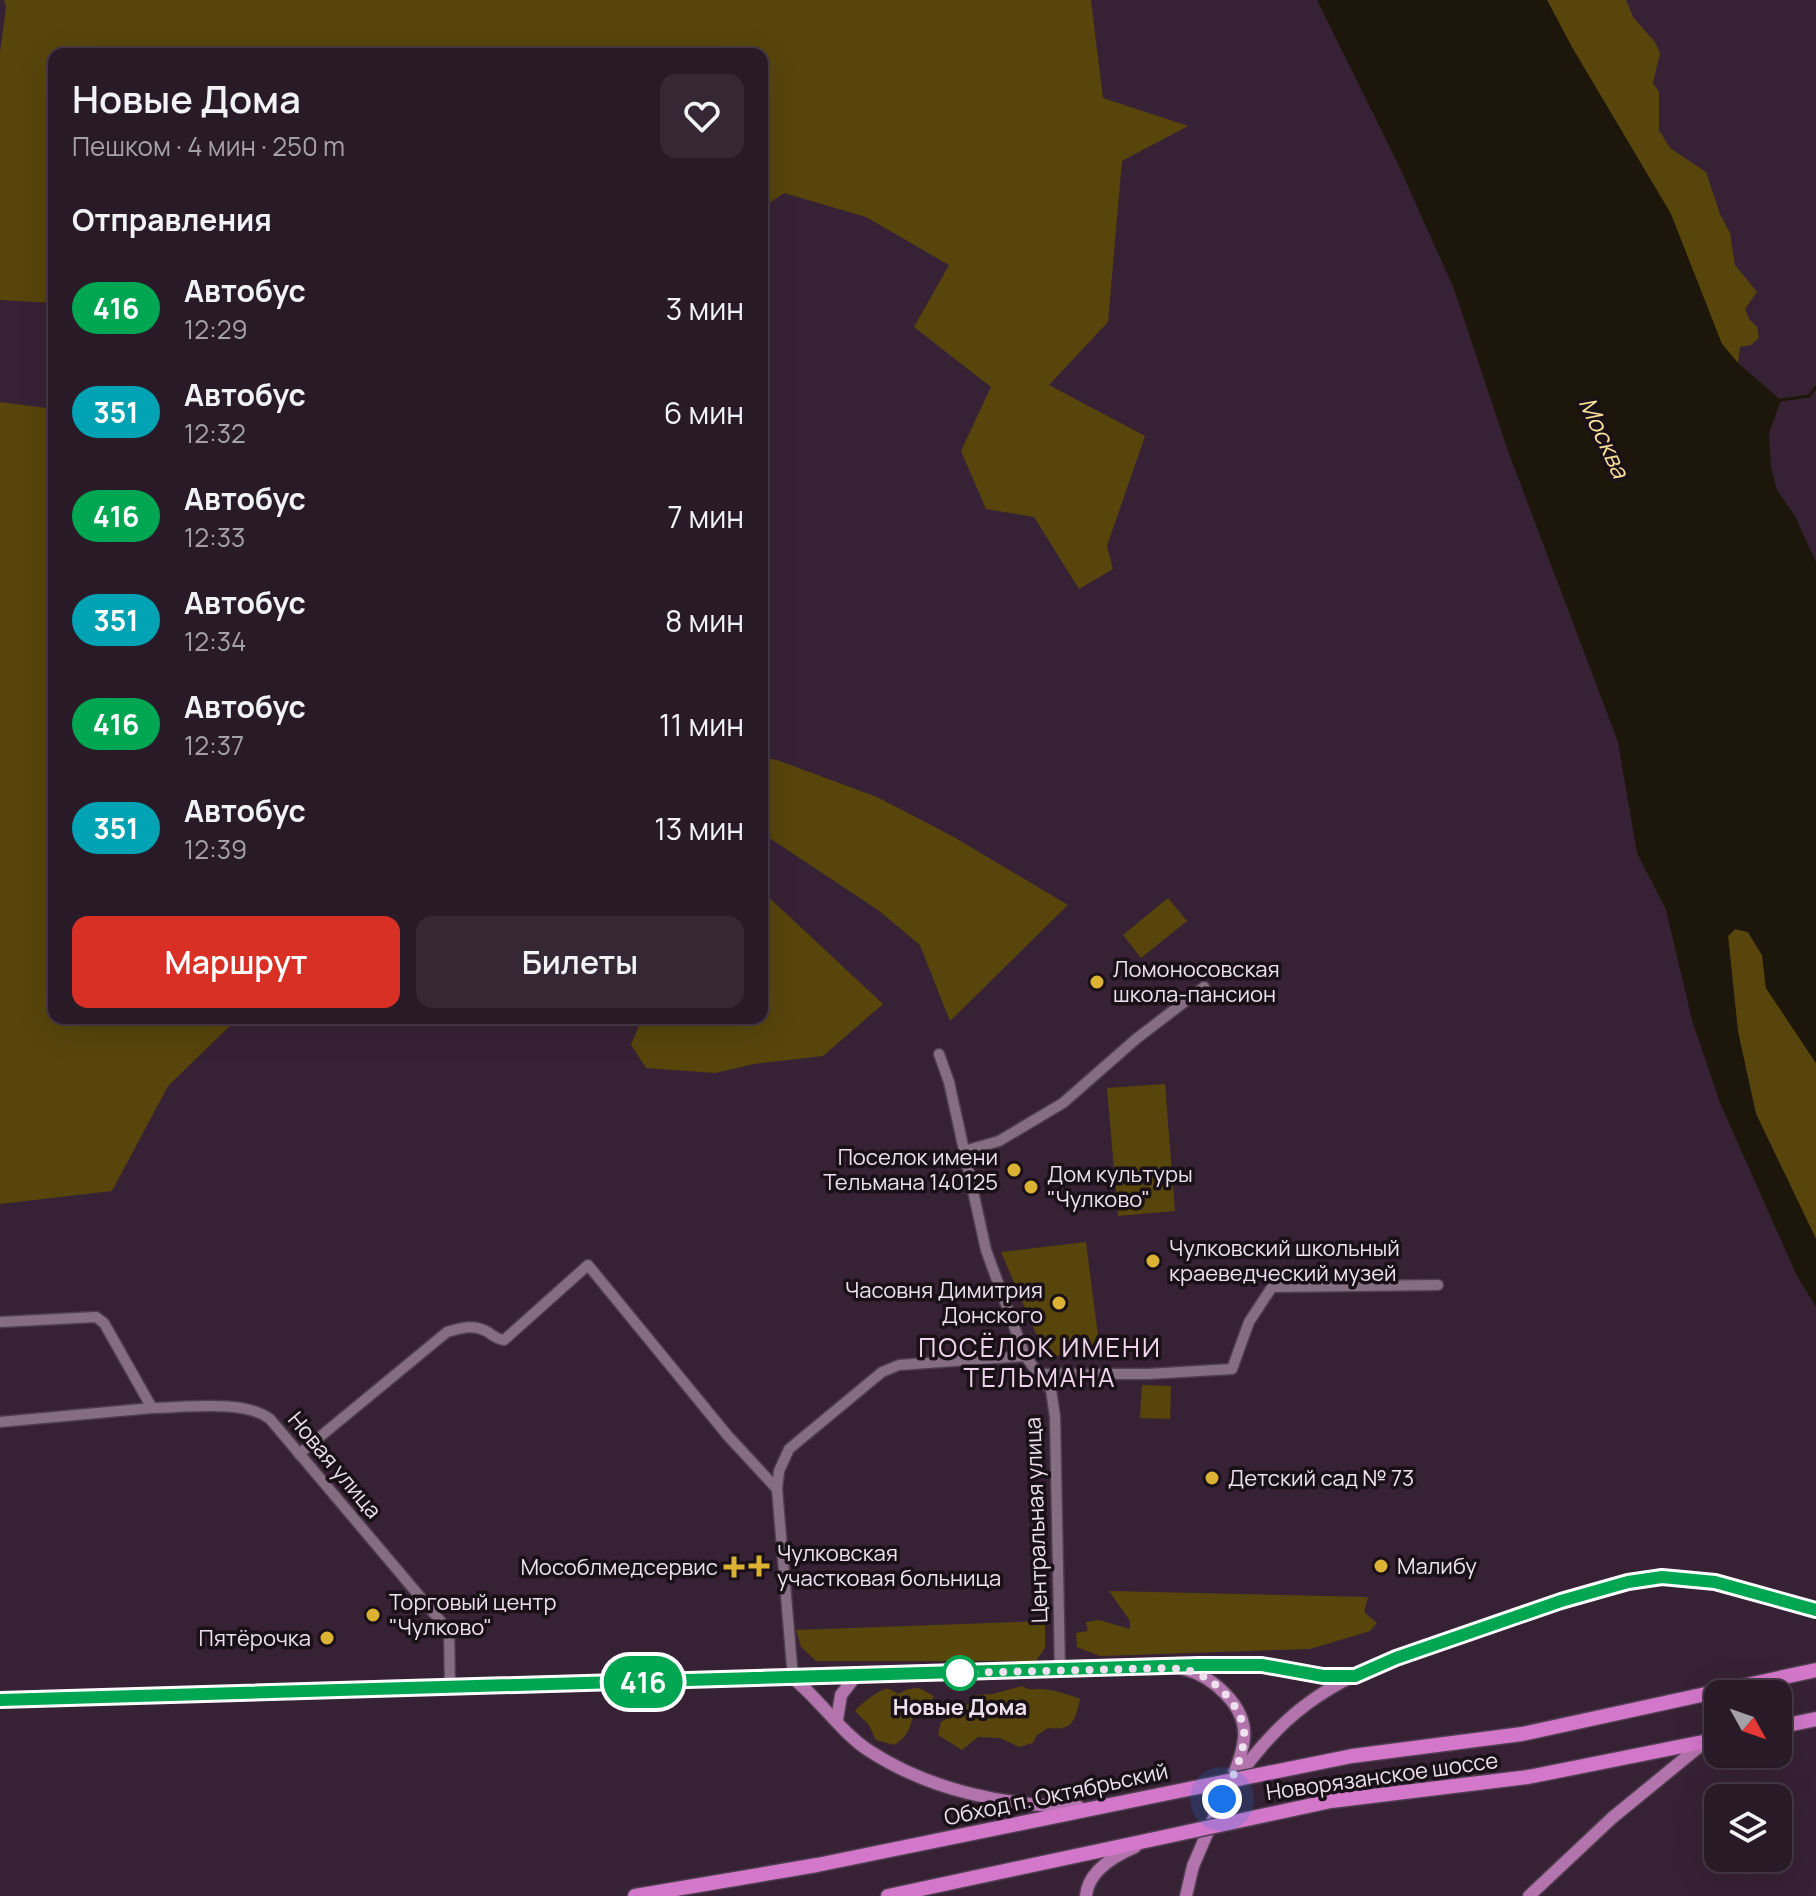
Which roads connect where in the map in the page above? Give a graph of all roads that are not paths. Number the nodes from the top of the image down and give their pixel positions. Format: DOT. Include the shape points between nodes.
graph roads {
  1 [pos="1204,987"];
  2 [pos="939,1054"];
  3 [pos="964,1151"];
  4 [pos="1438,1285"];
  5 [pos="0,1322"];
  6 [pos="1025,1356"];
  7 [pos="1036,1374"];
  8 [pos="152,1408"];
  9 [pos="0,1422"];
  10 [pos="299,1454"];
  11 [pos="777,1489"];
  12 [pos="1816,1610"];
  13 [pos="1168,1668"];
  14 [pos="1816,1670"];
  15 [pos="1060,1671"];
  16 [pos="1355,1676"];
  17 [pos="855,1677"];
  18 [pos="793,1678"];
  19 [pos="450,1688"];
  20 [pos="0,1700"];
  21 [pos="1816,1719"];
  22 [pos="837,1720"];
  23 [pos="1792,1724"];
  24 [pos="1704,1742"];
  25 [pos="1704,1746"];
  26 [pos="1222,1799"];
  27 [pos="1098,1808"];
  28 [pos="1150,1840"];
  29 [pos="635,1896"];
  30 [pos="888,1896"];
  31 [pos="1086,1896"];
  32 [pos="1186,1896"];
  33 [pos="1529,1896"];
  1 -- 3 [label="street" via="1063,1103 999,1141"];
  2 -- 3 [label="street, Центральная улица"];
  3 -- 6 [label="street, Центральная улица" via="986,1250"];
  4 -- 7 [label="street" via="1272,1287 1249,1322 1232,1369"];
  5 -- 8 [label="street" via="96,1317"];
  6 -- 7 [label="street, Центральная улица"];
  6 -- 11 [label="street" via="899,1365 882,1372 789,1449"];
  7 -- 15 [label="street, Центральная улица" via="1051,1390 1055,1417"];
  8 -- 9 [label="street, Новая улица"];
  8 -- 10 [label="street, Новая улица" via="262,1412"];
  10 -- 11 [label="street" via="447,1332 466,1326 504,1340 588,1265"];
  10 -- 19 [label="street, Новая улица" via="449,1631"];
  11 -- 18 [label="street"];
  12 -- 16 [label="main road" via="1715,1582 1662,1577 1561,1601"];
  13 -- 15 [label="main road"];
  13 -- 16 [label="main road" via="1262,1665"];
  13 -- 26 [label="main road" via="1193,1672 1213,1683 1242,1722 1242,1750"];
  14 -- 27 [label="highway, Обход п. Октябрьский, bridge" via="1522,1734 1352,1756"];
  15 -- 17 [label="main road"];
  16 -- 26 [label="main road" via="1290,1718"];
  17 -- 18 [label="main road"];
  17 -- 22 [label="main road" via="841,1695"];
  18 -- 19 [label="main road"];
  18 -- 22 [label="main road"];
  19 -- 20 [label="main road"];
  21 -- 23 [label="highway"];
  22 -- 27 [label="main road" via="868,1750 931,1781 998,1801"];
  24 -- 28 [label="highway, Новорязанское шоссе, bridge" via="1528,1777 1331,1801"];
  25 -- 33 [label="main road" via="1601,1828"];
  26 -- 32 [label="main road"];
  27 -- 29 [label="highway, Обход п. Октябрьский"];
  28 -- 30 [label="highway, Новорязанское шоссе"];
  28 -- 31 [label="main road" via="1105,1863"];
}
